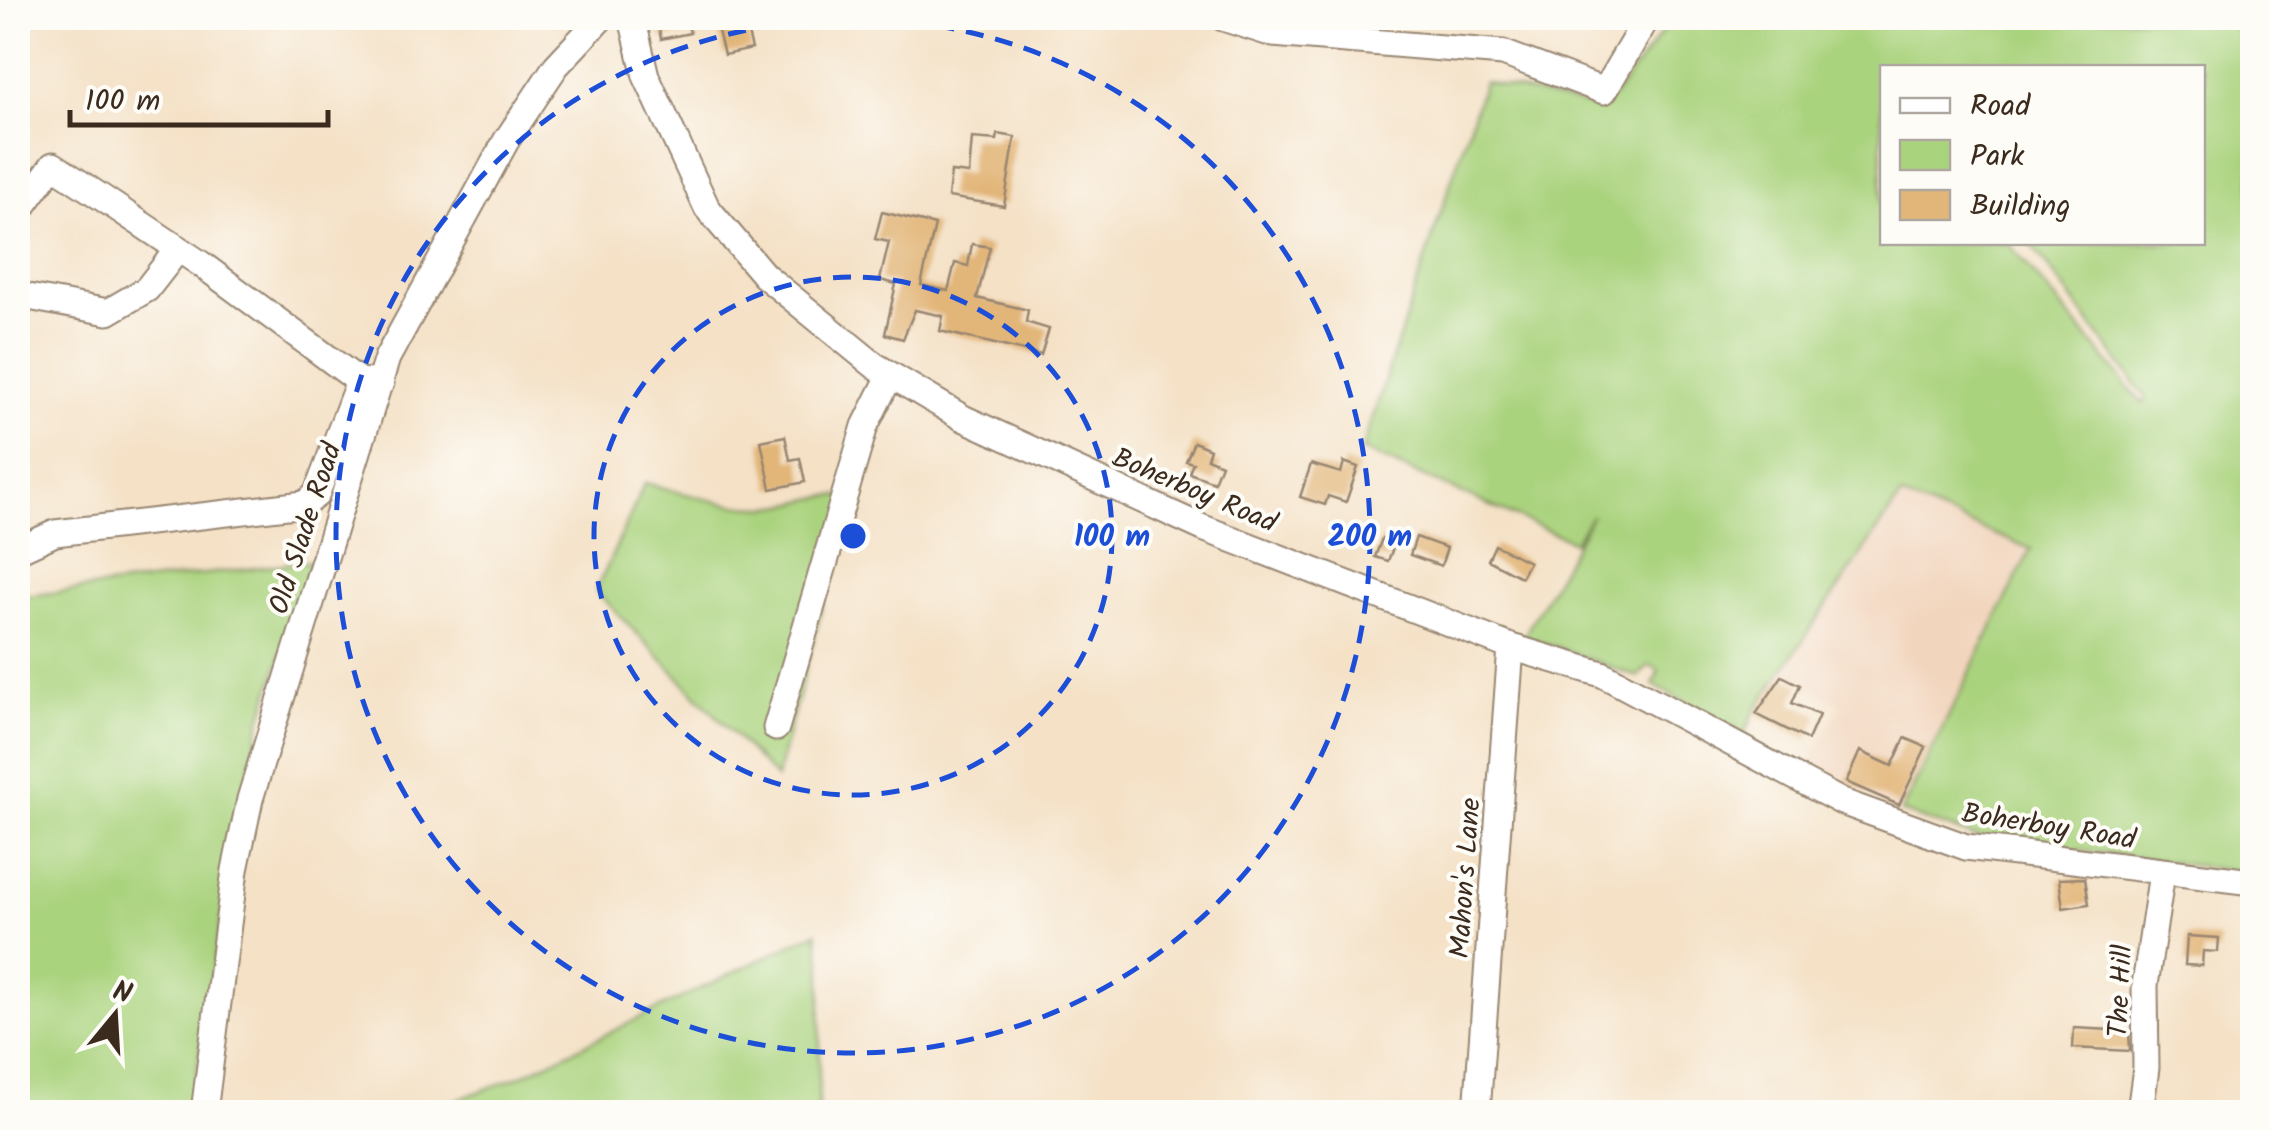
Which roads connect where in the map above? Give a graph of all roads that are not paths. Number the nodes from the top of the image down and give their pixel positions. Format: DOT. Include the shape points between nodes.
graph roads {
  1 [pos="601,18"];
  2 [pos="632,18"];
  3 [pos="1223,18"];
  4 [pos="1646,18"];
  5 [pos="18,213"];
  6 [pos="178,249"];
  7 [pos="18,295"];
  8 [pos="890,376"];
  9 [pos="370,382"];
  10 [pos="18,550"];
  11 [pos="1511,647"];
  12 [pos="776,728"];
  13 [pos="2162,873"];
  14 [pos="2252,882"];
  15 [pos="204,1112"];
  16 [pos="1477,1112"];
  17 [pos="2140,1112"];
  1 -- 9 [label="street, Old Slade Road" via="556,66 506,141"];
  2 -- 8 [label="street, Boherboy Road" via="646,76 706,208 764,274"];
  3 -- 4 [label="street" via="1273,34 1503,53 1604,91"];
  5 -- 6 [label="street" via="53,166"];
  6 -- 7 [label="street" via="147,289 108,312"];
  6 -- 9 [label="street"];
  8 -- 11 [label="street, Boherboy Road" via="963,418 1202,528"];
  8 -- 12 [label="street" via="866,426"];
  9 -- 10 [label="street" via="316,495 304,504 54,533"];
  9 -- 15 [label="street, Old Slade Road" via="250,799"];
  11 -- 13 [label="street, Boherboy Road" via="1602,674 1842,802 1966,847"];
  11 -- 16 [label="street, Mahon's Lane"];
  13 -- 14 [label="street, Boherboy Road"];
  13 -- 17 [label="street, The Hill" via="2145,985"];
}
